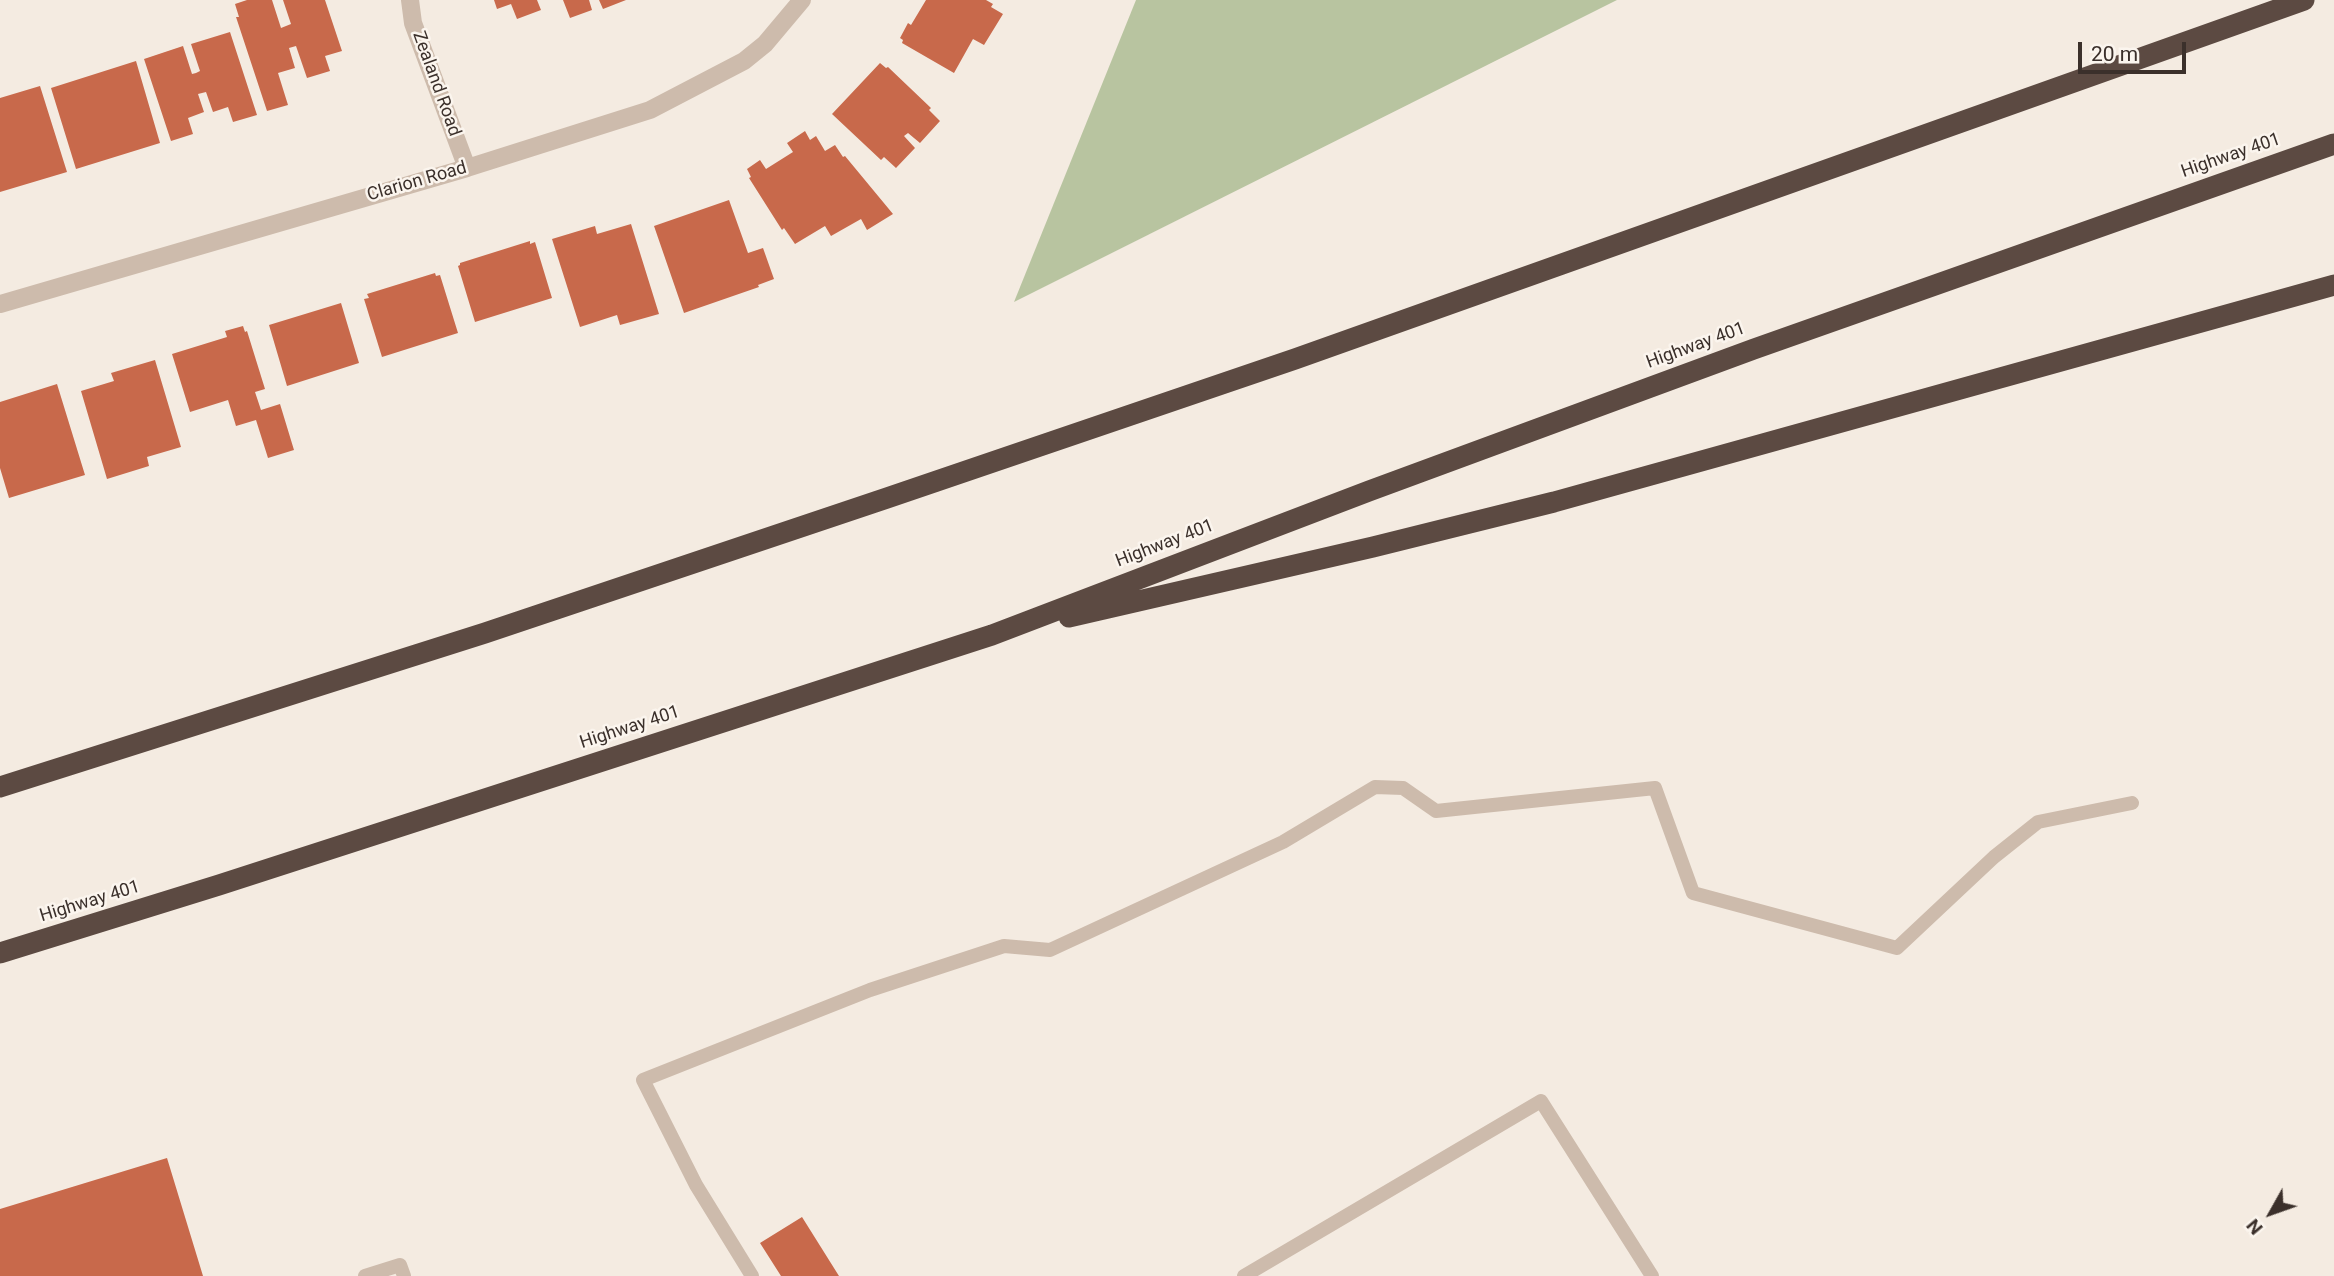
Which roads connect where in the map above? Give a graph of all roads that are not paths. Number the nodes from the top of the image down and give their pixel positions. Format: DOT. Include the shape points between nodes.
graph roads {
  1 [pos="410,0"];
  2 [pos="802,0"];
  3 [pos="2304,0"];
  4 [pos="2334,144"];
  5 [pos="467,168"];
  6 [pos="2334,285"];
  7 [pos="0,304"];
  8 [pos="992,635"];
  9 [pos="0,787"];
  10 [pos="2132,803"];
  11 [pos="0,953"];
  12 [pos="365,1276"];
  13 [pos="404,1276"];
  14 [pos="752,1276"];
  15 [pos="1244,1276"];
  16 [pos="1652,1276"];
  1 -- 5 [label="street, Zealand Road" via="413,23"];
  2 -- 5 [label="street, Clarion Road" via="765,44 744,61 650,110"];
  3 -- 9 [label="highway" via="887,499"];
  4 -- 8 [label="highway, Highway 401" via="1741,353"];
  5 -- 7 [label="street, Clarion Road"];
  6 -- 8 [label="highway" via="1554,502"];
  8 -- 11 [label="highway, Highway 401"];
  10 -- 14 [label="lane" via="2038,821 1897,948 1693,893 1655,788 1436,811 1403,788 1376,787 1283,842 1050,950 1004,946 870,990 643,1080 696,1185"];
  12 -- 13 [label="lane" via="400,1265"];
  15 -- 16 [label="lane" via="1541,1101"];
}
